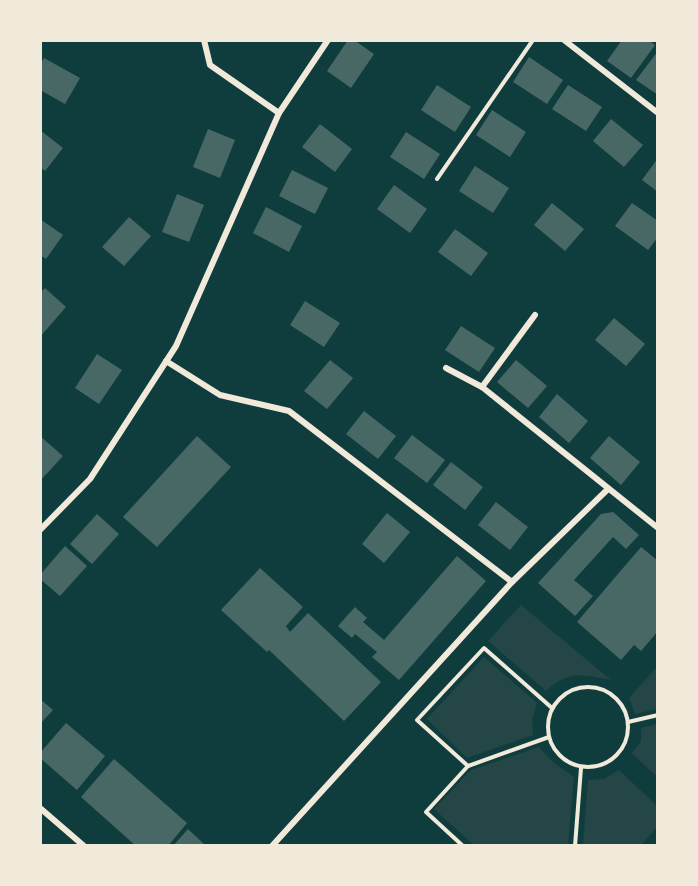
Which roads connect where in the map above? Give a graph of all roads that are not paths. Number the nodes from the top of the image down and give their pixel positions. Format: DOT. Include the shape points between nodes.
graph roads {
  1 [pos="204,40"];
  2 [pos="328,40"];
  3 [pos="564,40"];
  4 [pos="279,113"];
  5 [pos="657,113"];
  6 [pos="535,315"];
  7 [pos="166,361"];
  8 [pos="446,368"];
  9 [pos="482,387"];
  10 [pos="608,489"];
  11 [pos="657,528"];
  12 [pos="40,530"];
  13 [pos="512,582"];
  14 [pos="40,808"];
  15 [pos="79,844"];
  16 [pos="272,846"];
  1 -- 4 [label="street" via="210,65"];
  2 -- 4 [label="street"];
  3 -- 5 [label="street"];
  4 -- 7 [label="street"];
  6 -- 9 [label="street"];
  7 -- 12 [label="street" via="90,479"];
  7 -- 13 [label="street" via="220,395 289,411"];
  8 -- 9 [label="street"];
  9 -- 10 [label="street"];
  10 -- 11 [label="street"];
  10 -- 13 [label="street"];
  13 -- 16 [label="street"];
  14 -- 15 [label="street"];
}
